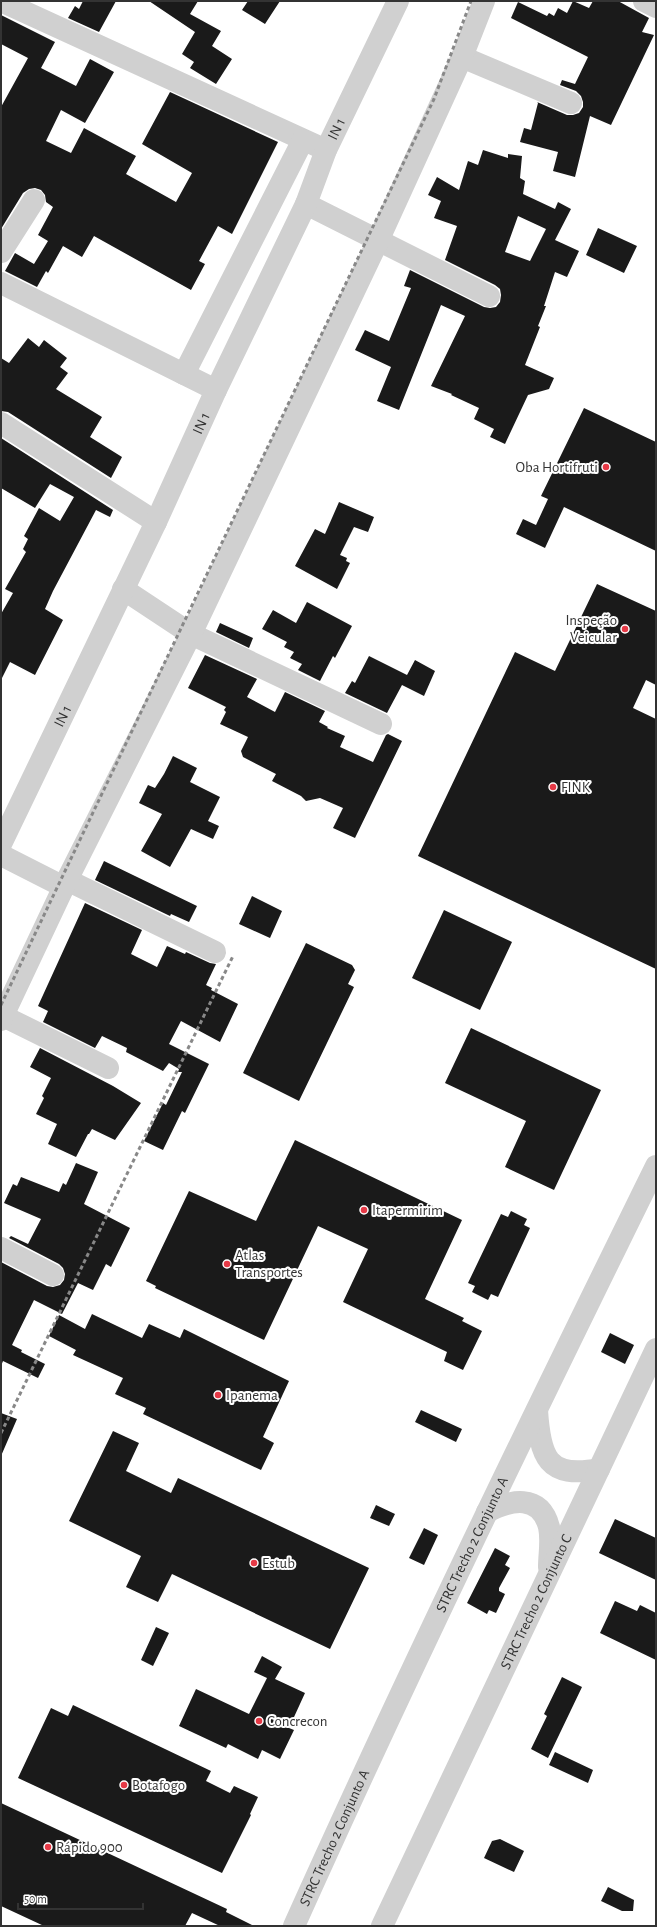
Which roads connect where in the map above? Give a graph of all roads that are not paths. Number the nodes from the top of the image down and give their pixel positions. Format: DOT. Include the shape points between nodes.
graph roads {
  1 [pos="1,1"];
  2 [pos="398,1"];
  3 [pos="484,1"];
  4 [pos="644,1"];
  5 [pos="656,7"];
  6 [pos="462,57"];
  7 [pos="571,103"];
  8 [pos="303,140"];
  9 [pos="326,150"];
  10 [pos="34,200"];
  11 [pos="306,204"];
  12 [pos="378,241"];
  13 [pos="1,252"];
  14 [pos="1,283"];
  15 [pos="489,296"];
  16 [pos="184,374"];
  17 [pos="216,390"];
  18 [pos="1,423"];
  19 [pos="156,522"];
  20 [pos="123,589"];
  21 [pos="191,634"];
  22 [pos="381,724"];
  23 [pos="8,808"];
  24 [pos="1,844"];
  25 [pos="1,855"];
  26 [pos="66,883"];
  27 [pos="215,952"];
  28 [pos="2,1018"];
  29 [pos="108,1068"];
  30 [pos="656,1166"];
  31 [pos="1,1248"];
  32 [pos="53,1275"];
  33 [pos="656,1349"];
  34 [pos="537,1409"];
  35 [pos="599,1469"];
  36 [pos="487,1512"];
  37 [pos="548,1576"];
  38 [pos="294,1926"];
  39 [pos="382,1926"];
  1 -- 8 [label="street"];
  2 -- 9 [label="street, IN 1"];
  3 -- 6 [label="street"];
  4 -- 5 [label="street"];
  6 -- 7 [label="street"];
  6 -- 12 [label="street"];
  8 -- 9 [label="street"];
  8 -- 16 [label="street"];
  9 -- 11 [label="street, IN 1"];
  10 -- 13 [label="street"];
  11 -- 12 [label="street"];
  11 -- 17 [label="street, IN 1"];
  12 -- 15 [label="street"];
  12 -- 21 [label="street"];
  14 -- 16 [label="street"];
  16 -- 17 [label="street"];
  17 -- 19 [label="street, IN 1"];
  18 -- 19 [label="street"];
  19 -- 20 [label="street, IN 1"];
  20 -- 21 [label="street"];
  20 -- 23 [label="street, IN 1"];
  21 -- 22 [label="street"];
  21 -- 26 [label="street"];
  23 -- 24 [label="street, IN 1"];
  25 -- 26 [label="street"];
  26 -- 27 [label="street"];
  26 -- 28 [label="street"];
  28 -- 29 [label="street"];
  30 -- 34 [label="street, STRC Trecho 2 Conjunto A"];
  31 -- 32 [label="street"];
  33 -- 35 [label="street, STRC Trecho 2 Conjunto C"];
  34 -- 35 [label="street" via="538,1434 550,1462 566,1471"];
  34 -- 36 [label="street, STRC Trecho 2 Conjunto A"];
  35 -- 37 [label="street, STRC Trecho 2 Conjunto C"];
  36 -- 37 [label="street" via="500,1505 514,1502 526,1503 538,1510 546,1520 550,1533"];
  36 -- 38 [label="street, STRC Trecho 2 Conjunto A"];
  37 -- 39 [label="street, STRC Trecho 2 Conjunto C"];
}
